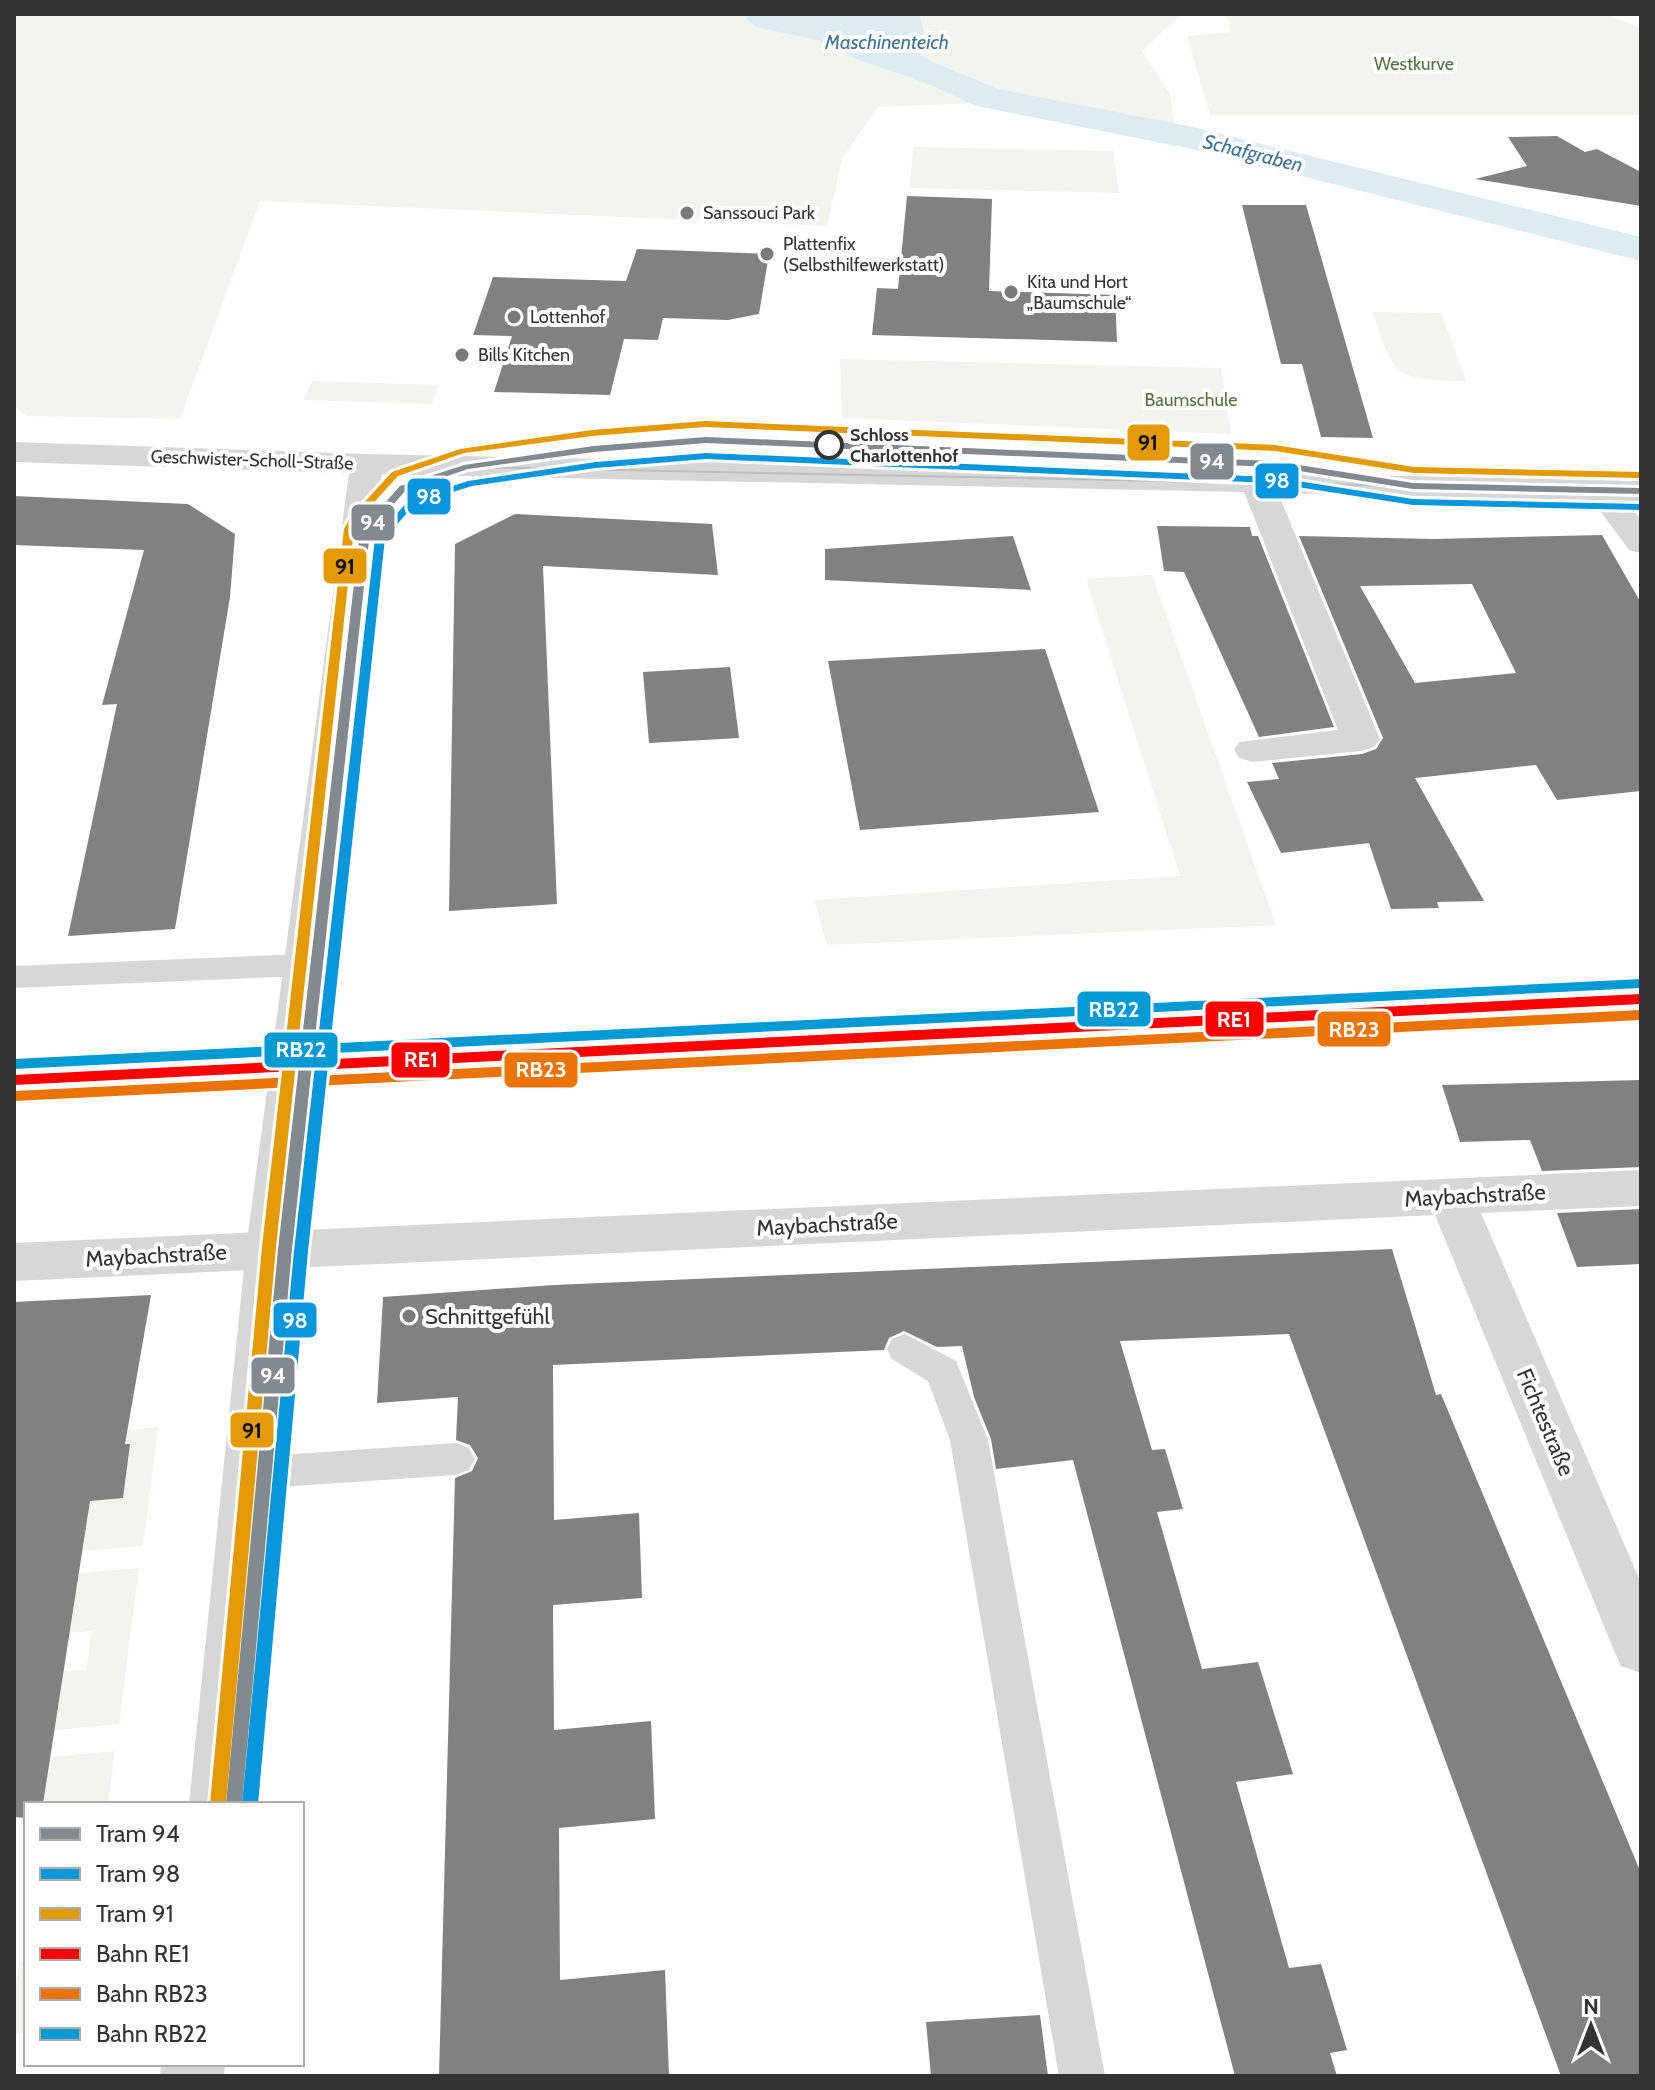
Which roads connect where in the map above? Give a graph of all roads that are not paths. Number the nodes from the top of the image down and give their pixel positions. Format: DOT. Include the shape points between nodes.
graph roads {
  1 [pos="14,452"];
  2 [pos="367,464"];
  3 [pos="1257,483"];
  4 [pos="1602,491"];
  5 [pos="1641,491"];
  6 [pos="1641,543"];
  7 [pos="1253,750"];
  8 [pos="303,965"];
  9 [pos="14,977"];
  10 [pos="1641,1188"];
  11 [pos="1451,1197"];
  12 [pos="270,1249"];
  13 [pos="14,1262"];
  14 [pos="905,1349"];
  15 [pos="456,1459"];
  16 [pos="249,1473"];
  17 [pos="1641,1648"];
  18 [pos="218,1802"];
  19 [pos="1082,2076"];
  1 -- 2 [label="street, Geschwister-Scholl-Straße"];
  2 -- 3 [label="street, Geschwister-Scholl-Straße"];
  2 -- 8 [label="street"];
  3 -- 4 [label="street, Geschwister-Scholl-Straße"];
  3 -- 7 [label="street" via="1361,739"];
  4 -- 5 [label="street, Geschwister-Scholl-Straße"];
  4 -- 6 [label="street"];
  8 -- 9 [label="lane"];
  8 -- 12 [label="street"];
  10 -- 11 [label="street, Maybachstraße"];
  11 -- 12 [label="street, Maybachstraße"];
  11 -- 17 [label="street, Fichtestraße"];
  12 -- 13 [label="street, Maybachstraße"];
  12 -- 16 [label="street"];
  14 -- 19 [label="lane" via="943,1372 969,1440"];
  15 -- 16 [label="lane"];
  16 -- 18 [label="street"];
}
